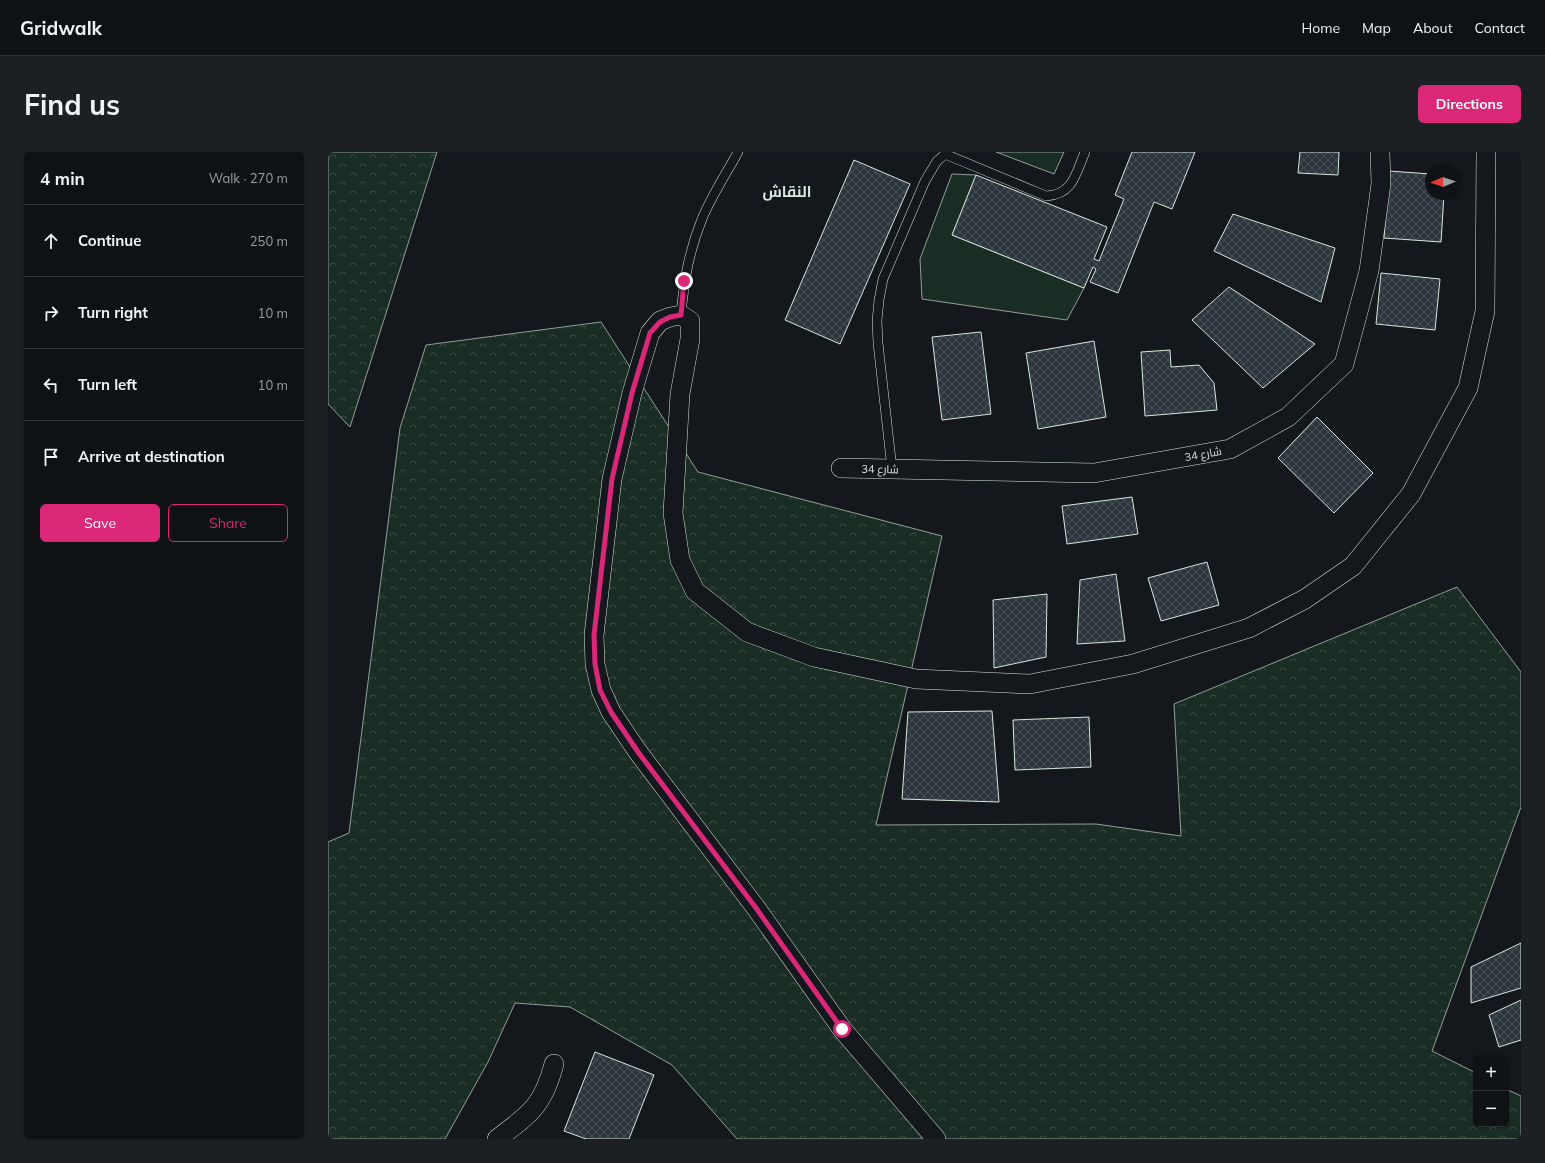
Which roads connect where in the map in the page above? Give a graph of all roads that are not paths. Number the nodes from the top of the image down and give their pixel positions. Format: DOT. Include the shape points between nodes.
graph roads {
  1 [pos="738,152"];
  2 [pos="1086,152"];
  3 [pos="1380,152"];
  4 [pos="1486,152"];
  5 [pos="947,153"];
  6 [pos="681,315"];
  7 [pos="841,468"];
  8 [pos="892,469"];
  9 [pos="554,1064"];
  10 [pos="497,1139"];
  11 [pos="936,1139"];
  1 -- 6 [label="lane" via="702,218 691,249 684,281"];
  2 -- 5 [label="lane" via="1066,191 1046,196"];
  3 -- 8 [label="street, شارع 34" via="1381,184 1369,271 1344,364 1288,417 1230,450 1094,473"];
  4 -- 6 [label="street" via="1485,311 1468,388 1411,494 1353,566 1305,599 1249,628 1133,664 1030,684 916,679 814,657 747,632 695,591 680,560 673,513 680,394 690,339 690,321"];
  5 -- 8 [label="lane" via="933,166 925,181 883,279 879,300 878,343"];
  6 -- 11 [label="street" via="660,322 650,333 632,393 612,479 594,635 595,664 600,690 611,712 638,752 756,908 842,1029"];
  7 -- 8 [label="street, شارع 34"];
  9 -- 10 [label="street" via="542,1098 528,1116"];
}
